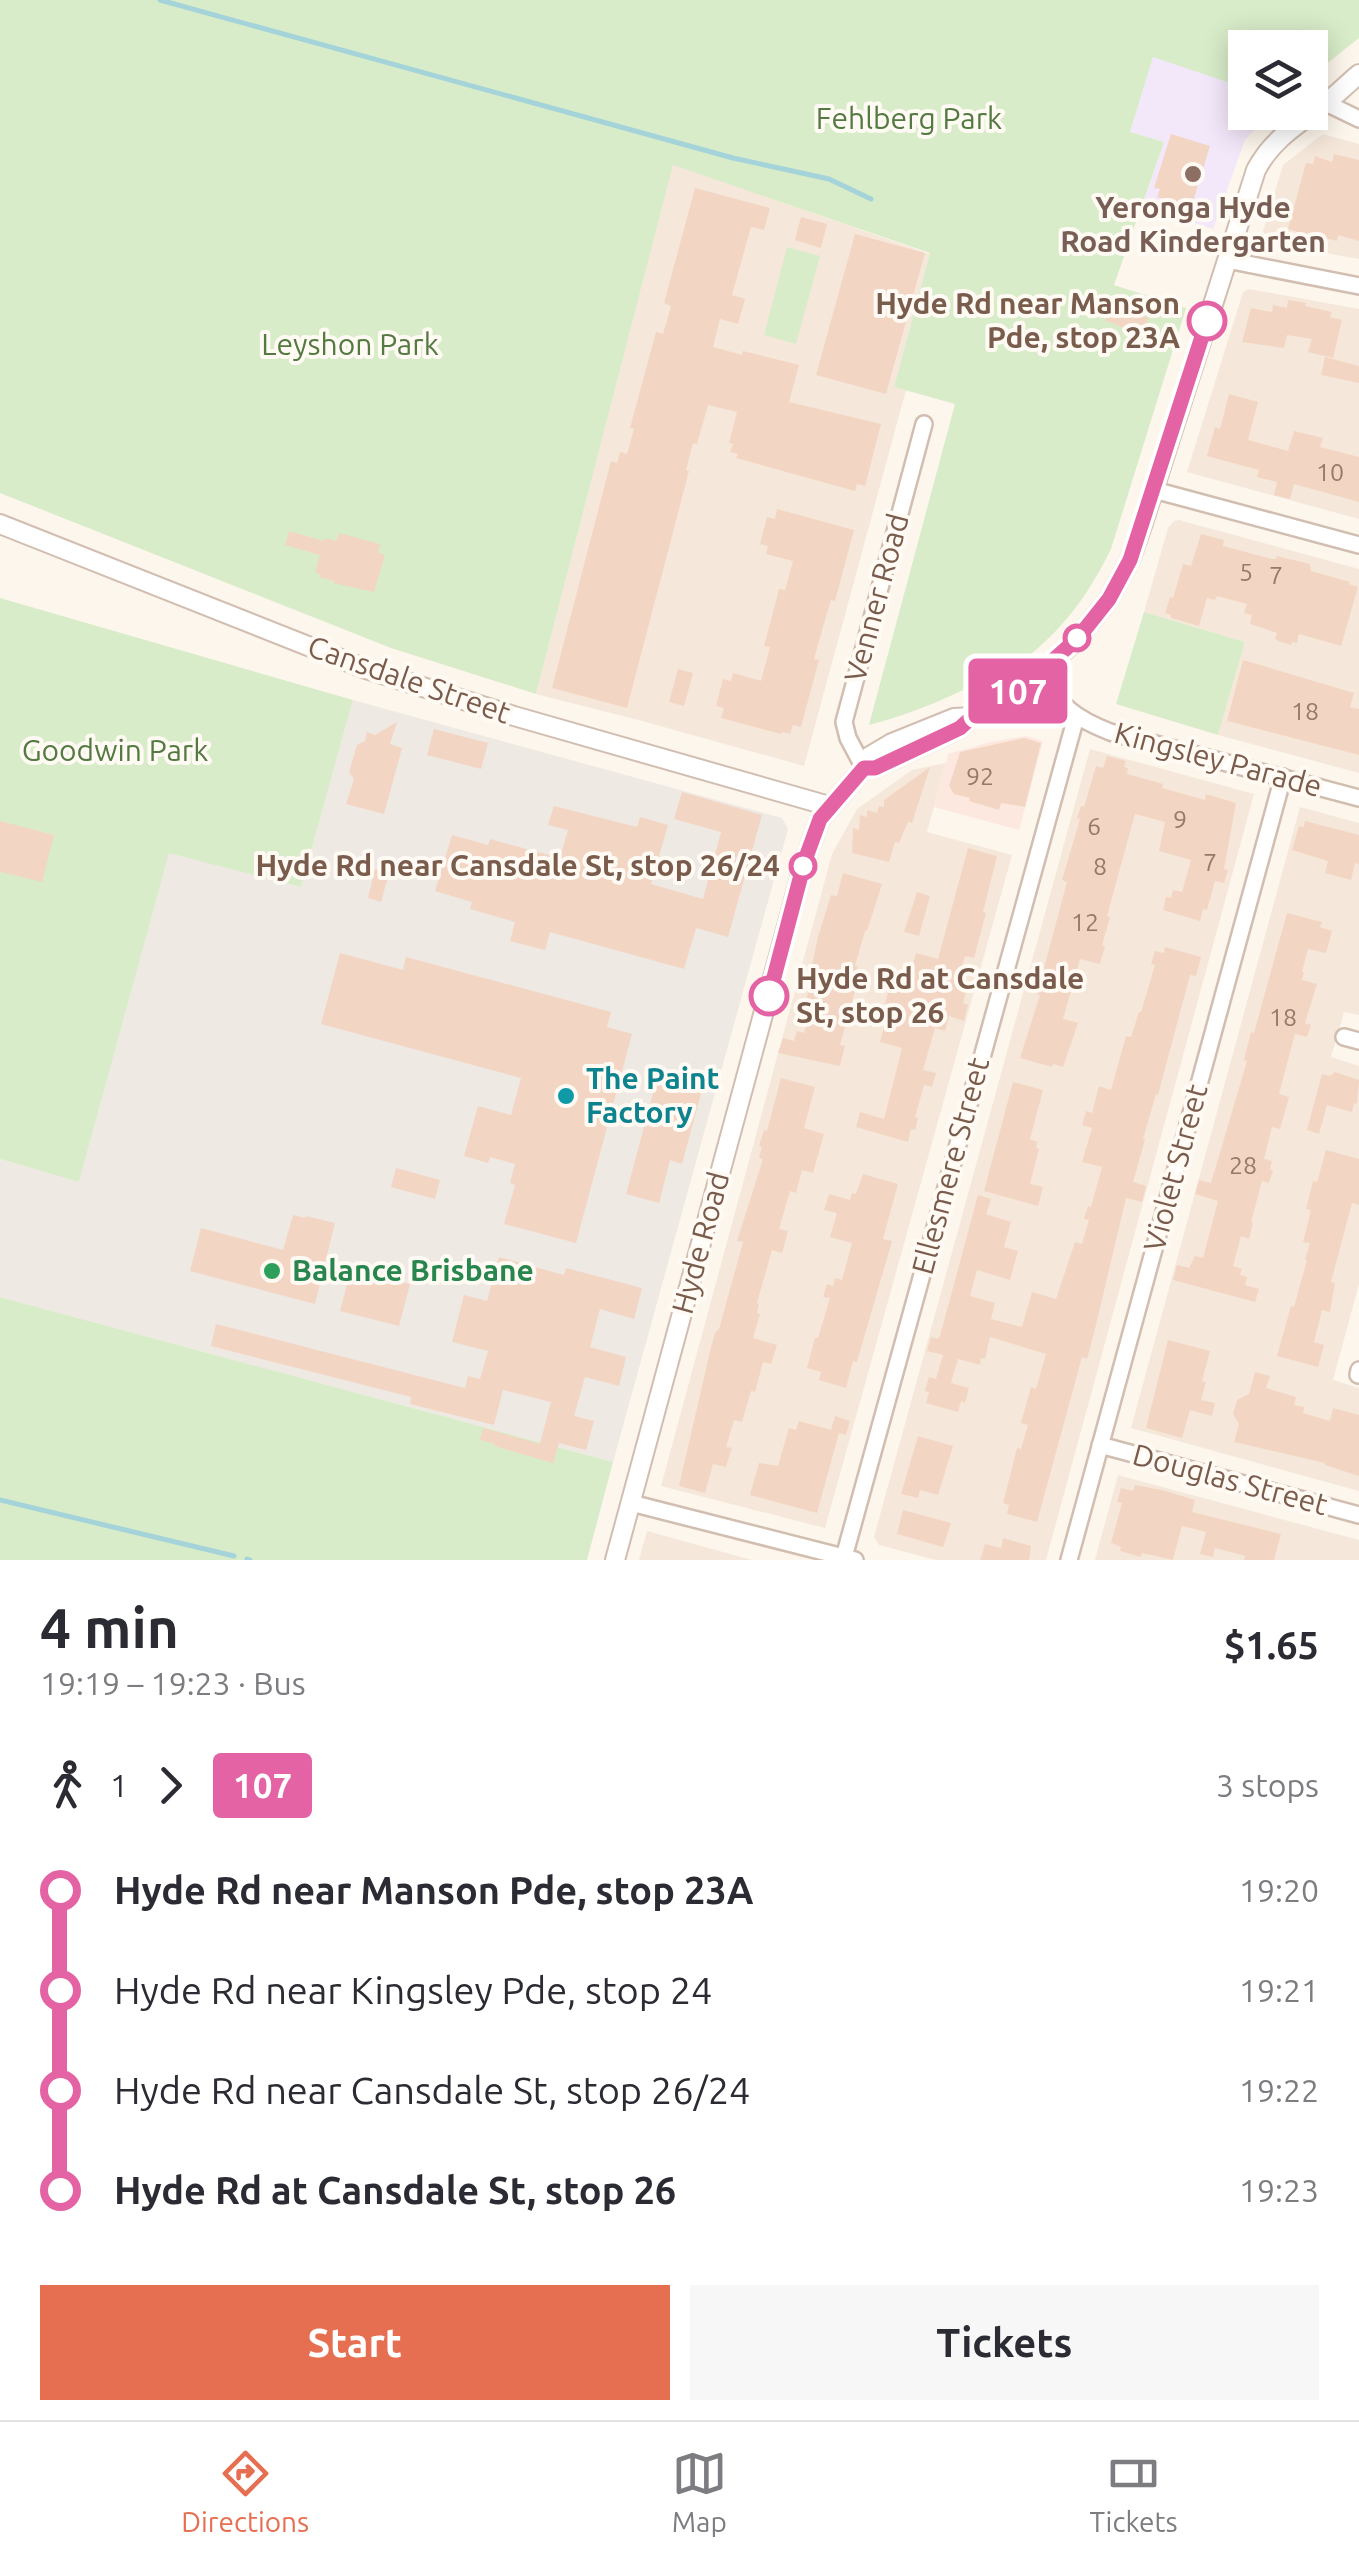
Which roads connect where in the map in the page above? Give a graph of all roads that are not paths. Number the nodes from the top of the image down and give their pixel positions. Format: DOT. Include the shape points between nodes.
graph roads {
  1 [pos="1359,74"];
  2 [pos="1328,100"];
  3 [pos="1328,103"];
  4 [pos="1359,120"];
  5 [pos="1289,130"];
  6 [pos="1228,260"];
  7 [pos="1359,286"];
  8 [pos="924,424"];
  9 [pos="1154,490"];
  10 [pos="0,524"];
  11 [pos="1359,545"];
  12 [pos="1040,674"];
  13 [pos="1076,717"];
  14 [pos="864,768"];
  15 [pos="1283,777"];
  16 [pos="1359,798"];
  17 [pos="829,806"];
  18 [pos="1100,1445"];
  19 [pos="631,1503"];
  20 [pos="1359,1515"];
  21 [pos="849,1558"];
  22 [pos="615,1560"];
  23 [pos="1069,1560"];
  1 -- 2 [label="street, Hyde Road"];
  3 -- 4 [label="street"];
  5 -- 6 [label="street, Hyde Road" via="1256,170"];
  6 -- 7 [label="street"];
  6 -- 9 [label="street, Hyde Road"];
  8 -- 14 [label="street, Venner Road" via="844,722"];
  9 -- 11 [label="street"];
  9 -- 12 [label="street, Hyde Road" via="1109,599"];
  10 -- 17 [label="street, Cansdale Street" via="366,670"];
  12 -- 13 [label="street, Kingsley Parade"];
  12 -- 14 [label="street, Hyde Road" via="972,717 892,743"];
  13 -- 15 [label="street, Kingsley Parade"];
  13 -- 21 [label="street, Ellesmere Street"];
  14 -- 17 [label="street, Hyde Road"];
  15 -- 16 [label="street, Kingsley Parade"];
  15 -- 18 [label="street, Violet Street"];
  17 -- 19 [label="street, Hyde Road" via="805,860"];
  18 -- 20 [label="street, Douglas Street"];
  18 -- 23 [label="street, Violet Street"];
  19 -- 21 [label="street"];
  19 -- 22 [label="street, Hyde Road"];
}
